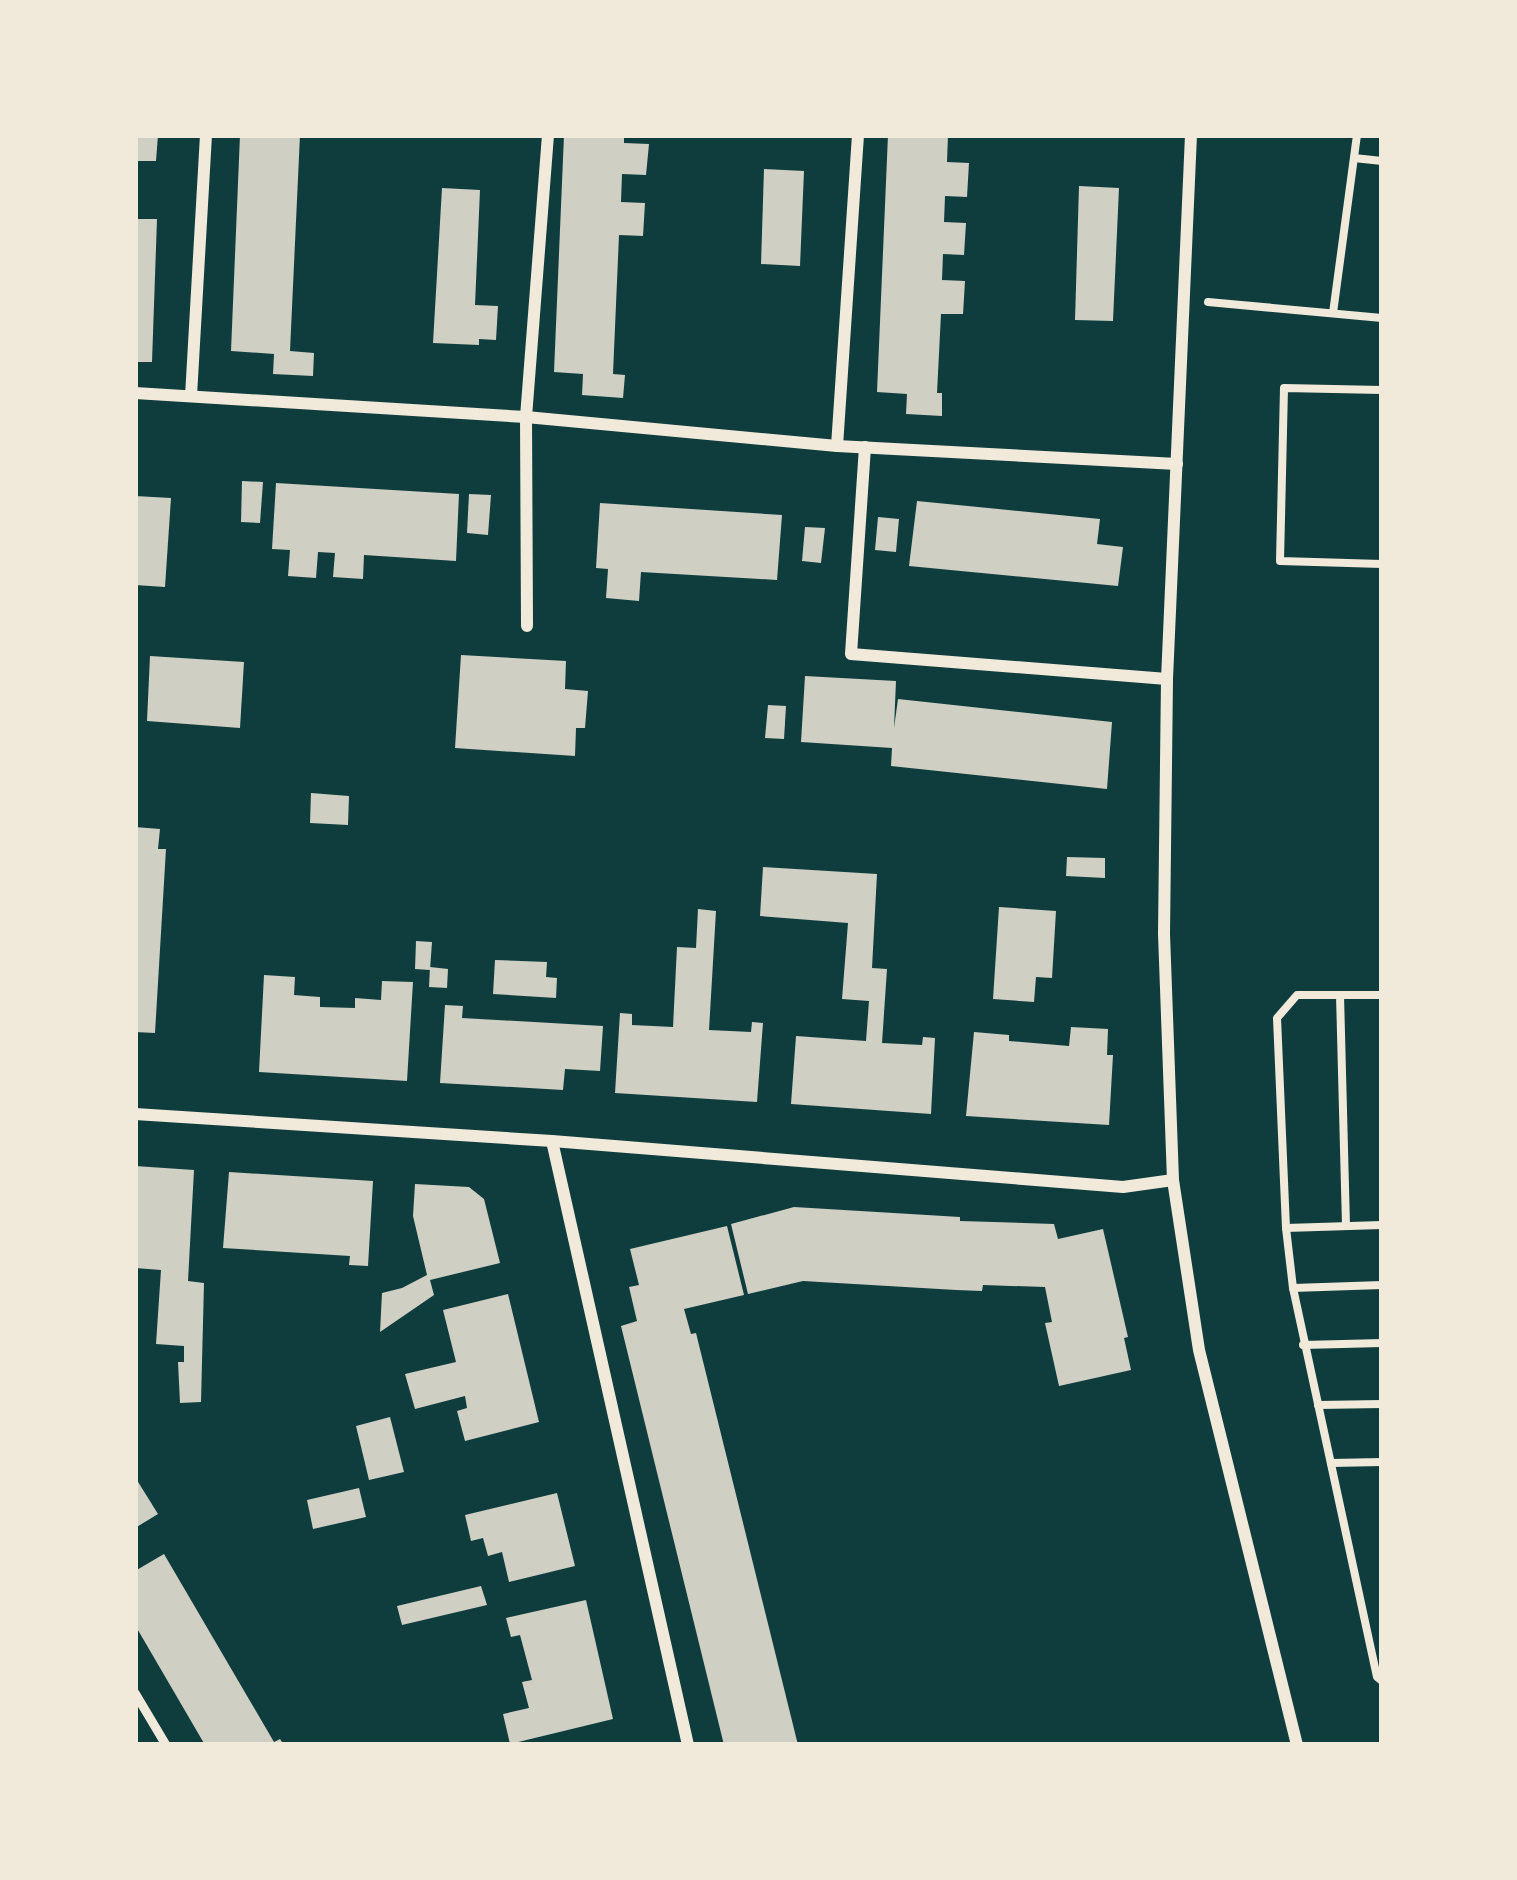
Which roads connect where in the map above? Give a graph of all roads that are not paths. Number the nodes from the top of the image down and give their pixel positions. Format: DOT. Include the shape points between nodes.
graph roads {
  1 [pos="206,135"];
  2 [pos="548,135"];
  3 [pos="858,135"];
  4 [pos="1191,135"];
  5 [pos="135,393"];
  6 [pos="190,396"];
  7 [pos="526,416"];
  8 [pos="837,446"];
  9 [pos="865,447"];
  10 [pos="1177,464"];
  11 [pos="527,626"];
  12 [pos="1166,680"];
  13 [pos="135,1114"];
  14 [pos="552,1141"];
  15 [pos="1173,1180"];
  16 [pos="135,1693"];
  17 [pos="166,1745"];
  18 [pos="688,1745"];
  19 [pos="1297,1745"];
  1 -- 6 [label="street"];
  2 -- 7 [label="street"];
  3 -- 8 [label="street"];
  4 -- 10 [label="street"];
  5 -- 6 [label="street"];
  6 -- 7 [label="street"];
  7 -- 8 [label="street"];
  7 -- 11 [label="street"];
  8 -- 9 [label="street"];
  9 -- 10 [label="street"];
  9 -- 12 [label="street" via="851,654"];
  10 -- 12 [label="street"];
  12 -- 15 [label="street"];
  13 -- 14 [label="street"];
  14 -- 15 [label="street" via="1123,1187"];
  14 -- 18 [label="street"];
  15 -- 19 [label="street" via="1198,1350"];
  16 -- 17 [label="lane"];
}
